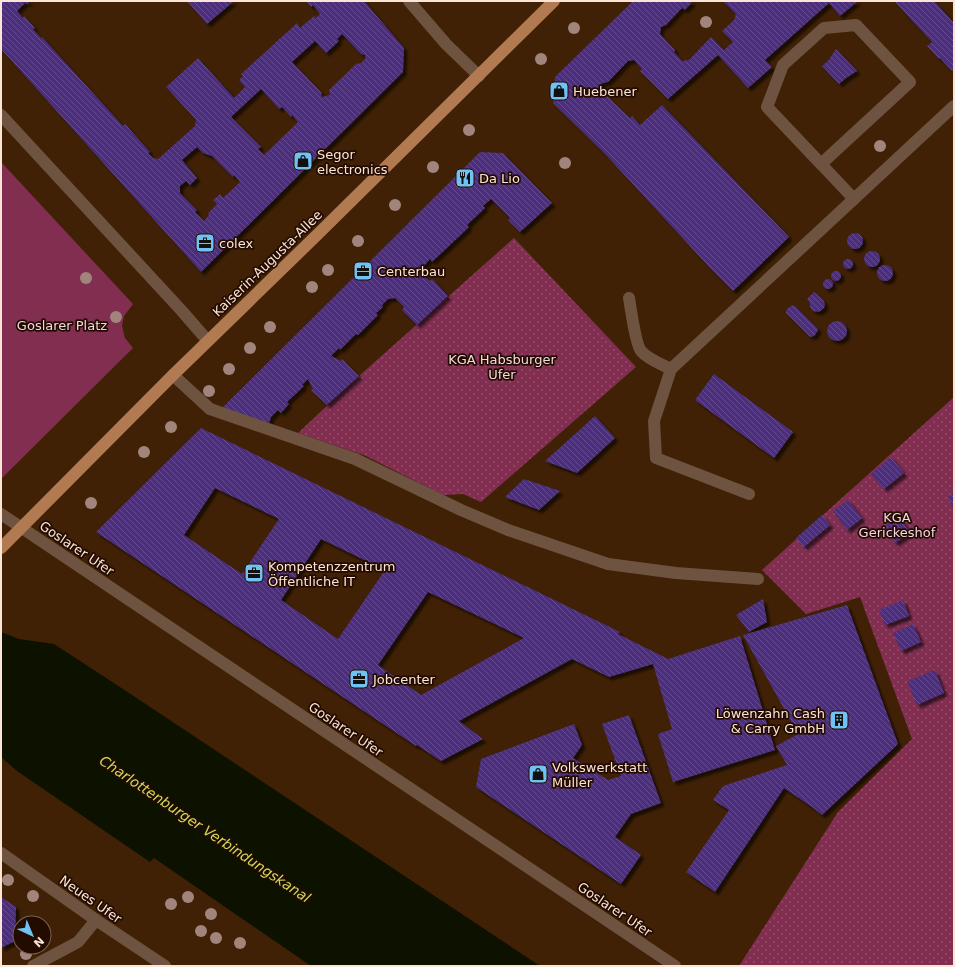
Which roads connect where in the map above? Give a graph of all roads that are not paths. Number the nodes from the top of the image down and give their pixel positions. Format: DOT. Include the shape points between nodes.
graph roads {
  1 [pos="410,1"];
  2 [pos="554,1"];
  3 [pos="479,76"];
  4 [pos="954,106"];
  5 [pos="1,115"];
  6 [pos="821,164"];
  7 [pos="854,199"];
  8 [pos="629,298"];
  9 [pos="208,341"];
  10 [pos="671,369"];
  11 [pos="173,375"];
  12 [pos="749,494"];
  13 [pos="1,514"];
  14 [pos="21,528"];
  15 [pos="1,548"];
  16 [pos="758,579"];
  17 [pos="1,853"];
  18 [pos="96,920"];
  19 [pos="33,966"];
  20 [pos="165,966"];
  21 [pos="675,966"];
  1 -- 3 [label="street" via="446,44"];
  2 -- 3 [label="main road, Kaiserin-Augusta-Allee"];
  3 -- 9 [label="main road, Kaiserin-Augusta-Allee"];
  4 -- 7 [label="street"];
  5 -- 9 [label="street"];
  6 -- 6 [label="street" via="910,82 856,25 824,28 789,60 783,66 767,107"];
  6 -- 7 [label="street"];
  7 -- 10 [label="street"];
  8 -- 10 [label="street" via="640,350 650,359"];
  9 -- 11 [label="main road, Kaiserin-Augusta-Allee"];
  10 -- 12 [label="street" via="654,421 656,458"];
  11 -- 14 [label="main road, Kaiserin-Augusta-Allee"];
  11 -- 16 [label="street" via="210,409 355,458 461,510 515,532 608,564 676,573"];
  13 -- 14 [label="street, Goslarer Ufer"];
  14 -- 15 [label="main road, Kaiserin-Augusta-Allee"];
  14 -- 21 [label="street, Goslarer Ufer"];
  17 -- 18 [label="street, Neues Ufer"];
  18 -- 19 [label="street" via="78,942"];
  18 -- 20 [label="street, Neues Ufer"];
}
